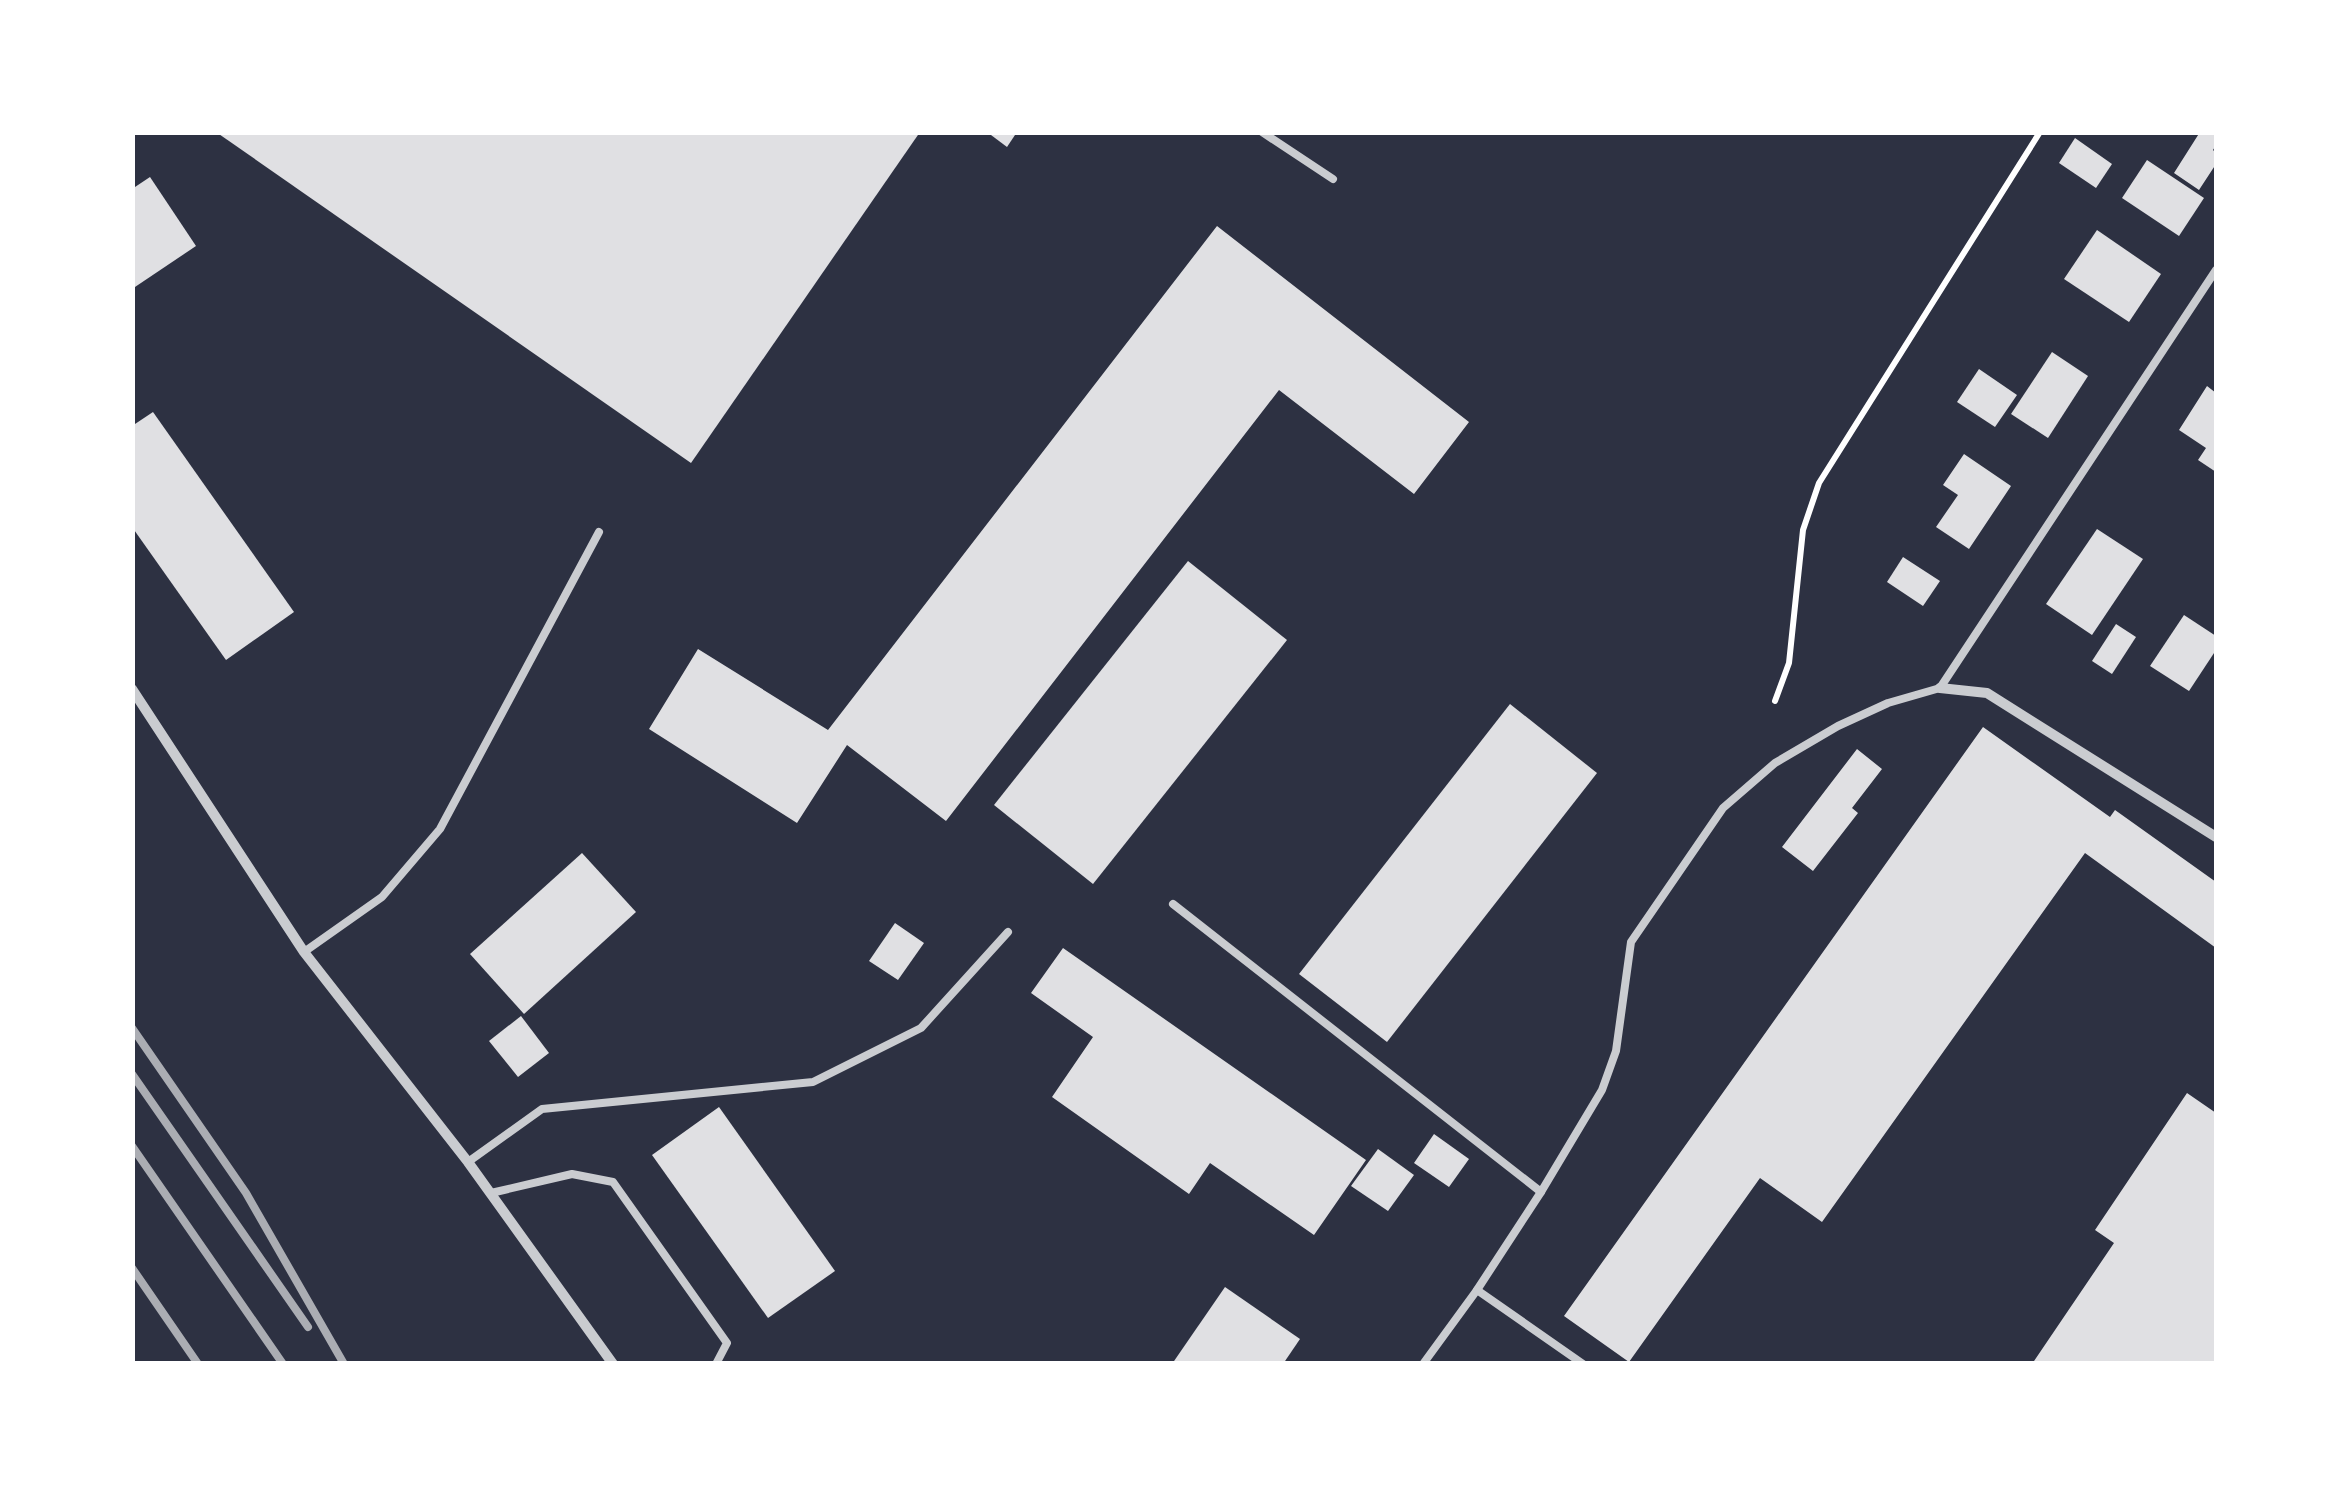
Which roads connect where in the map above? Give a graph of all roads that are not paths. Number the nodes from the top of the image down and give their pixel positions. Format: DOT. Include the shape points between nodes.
graph roads {
  1 [pos="1262,132"];
  2 [pos="1333,179"];
  3 [pos="2216,270"];
  4 [pos="599,532"];
  5 [pos="1940,688"];
  6 [pos="132,689"];
  7 [pos="2216,837"];
  8 [pos="1173,904"];
  9 [pos="1008,932"];
  10 [pos="304,952"];
  11 [pos="468,1162"];
  12 [pos="1541,1192"];
  13 [pos="491,1193"];
  14 [pos="1477,1290"];
  15 [pos="613,1364"];
  16 [pos="716,1364"];
  17 [pos="1424,1364"];
  18 [pos="1584,1364"];
  1 -- 2 [label="lane"];
  3 -- 5 [label="lane"];
  4 -- 10 [label="lane" via="440,829 382,897"];
  5 -- 7 [label="street" via="1987,693"];
  5 -- 12 [label="lane" via="1838,726 1774,763 1723,808 1631,942 1607,1077"];
  6 -- 10 [label="street"];
  8 -- 12 [label="lane"];
  9 -- 11 [label="lane" via="921,1028 813,1082 542,1109"];
  10 -- 11 [label="street"];
  11 -- 13 [label="street"];
  12 -- 14 [label="lane"];
  13 -- 15 [label="street"];
  13 -- 16 [label="lane" via="572,1174 613,1182 728,1343"];
  14 -- 17 [label="lane"];
  14 -- 18 [label="lane"];
}
